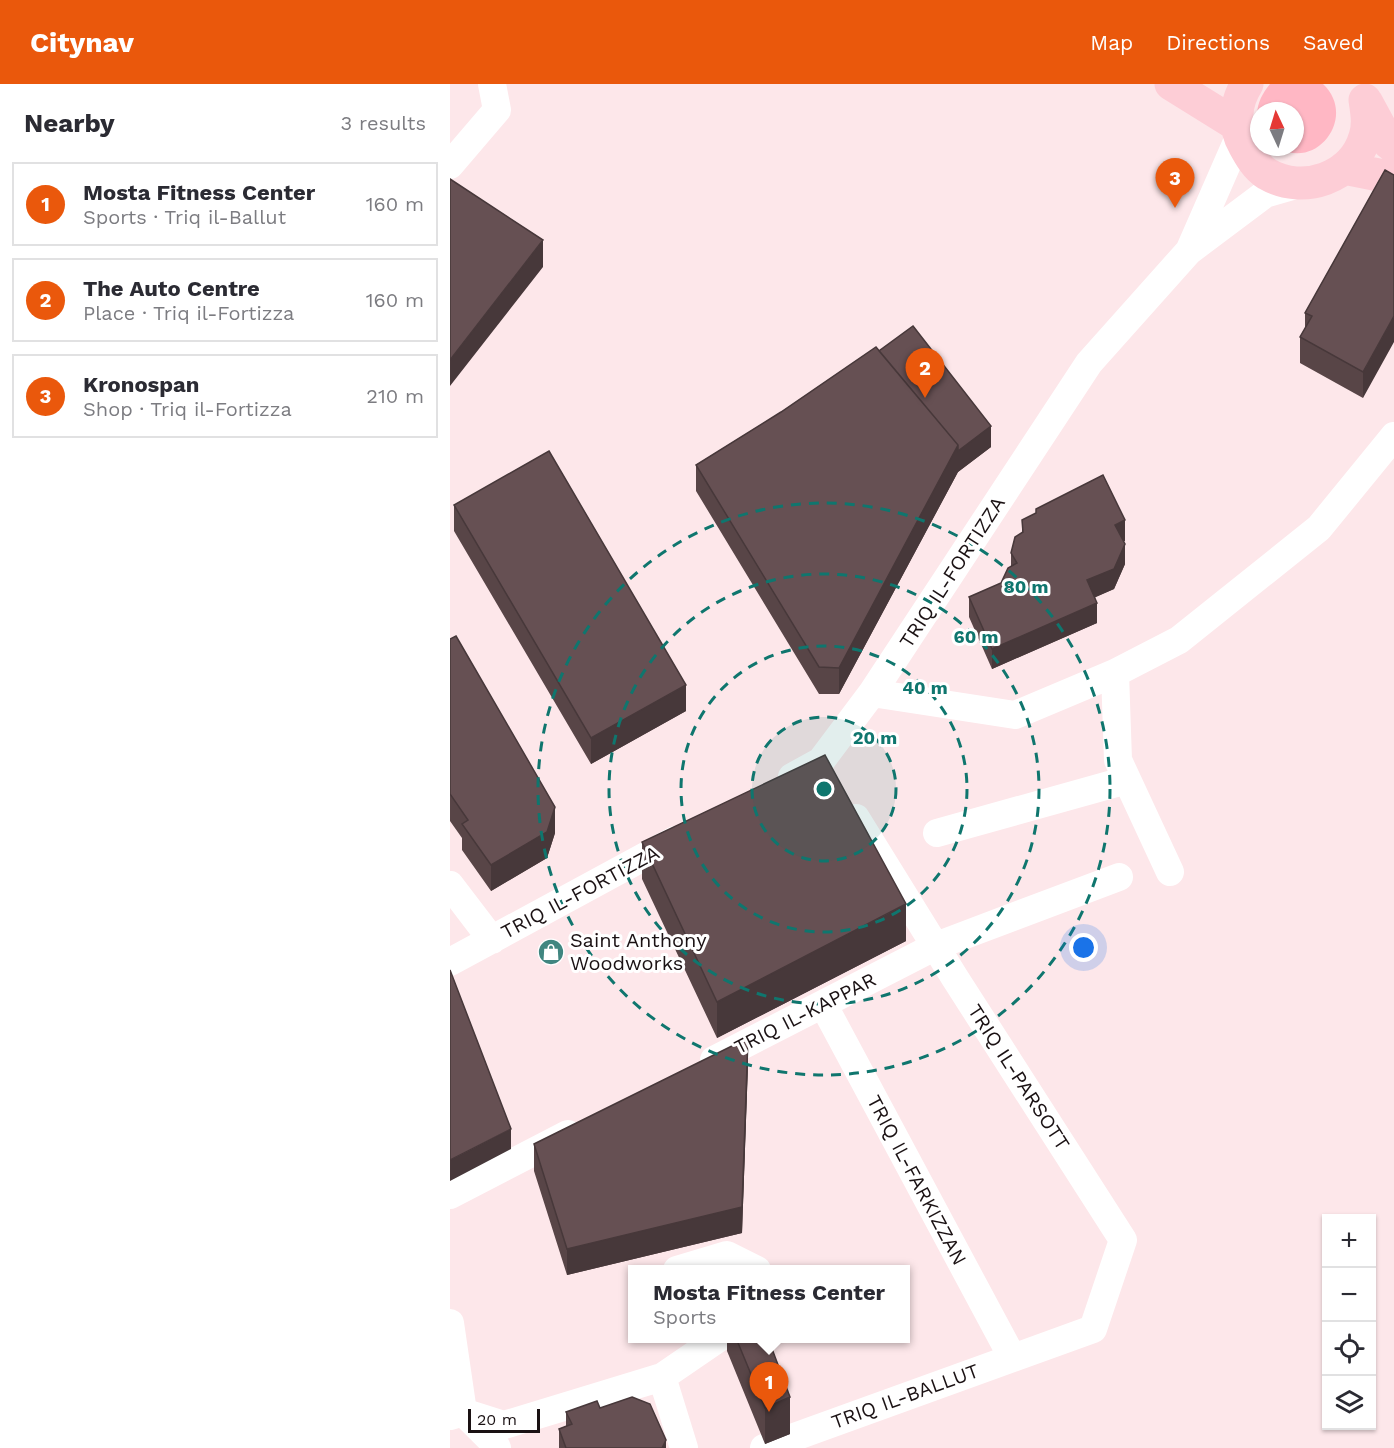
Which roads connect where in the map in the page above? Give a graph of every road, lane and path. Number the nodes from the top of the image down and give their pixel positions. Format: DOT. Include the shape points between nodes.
graph roads {
  1 [pos="492,84"];
  2 [pos="1171,84"];
  3 [pos="1247,84"];
  4 [pos="1362,90"];
  5 [pos="1238,131"];
  6 [pos="1394,147"];
  7 [pos="450,165"];
  8 [pos="1344,168"];
  9 [pos="1394,178"];
  10 [pos="1299,184"];
  11 [pos="1189,251"];
  12 [pos="1394,436"];
  13 [pos="1115,673"];
  14 [pos="872,693"];
  15 [pos="1127,780"];
  16 [pos="833,781"];
  17 [pos="770,789"];
  18 [pos="697,828"];
  19 [pos="937,833"];
  20 [pos="1170,872"];
  21 [pos="1119,877"];
  22 [pos="450,885"];
  23 [pos="492,940"];
  24 [pos="936,946"];
  25 [pos="450,962"];
  26 [pos="823,1004"];
  27 [pos="695,1069"];
  28 [pos="589,1124"];
  29 [pos="450,1195"];
  30 [pos="691,1265"];
  31 [pos="748,1265"];
  32 [pos="450,1323"];
  33 [pos="712,1343"];
  34 [pos="1012,1357"];
  35 [pos="662,1377"];
  36 [pos="456,1414"];
  37 [pos="496,1448"];
  38 [pos="684,1448"];
  39 [pos="764,1448"];
  1 -- 7 [label="street" via="497,110"];
  2 -- 5 [label="main road"];
  3 -- 5 [label="main road" via="1237,108"];
  4 -- 6 [label="main road"];
  4 -- 8 [label="main road" via="1368,119 1365,137"];
  5 -- 10 [label="main road" via="1254,163 1267,174"];
  5 -- 11 [label="street, TRIQ IL-FORTIZZA"];
  8 -- 9 [label="main road"];
  8 -- 10 [label="main road" via="1330,177"];
  10 -- 11 [label="street, TRIQ IL-FORTIZZA" via="1265,194"];
  11 -- 14 [label="street, TRIQ IL-FORTIZZA" via="1089,363"];
  12 -- 13 [label="street" via="1319,528 1179,640"];
  13 -- 14 [label="street" via="1015,715"];
  13 -- 15 [label="street" via="1118,760"];
  14 -- 16 [label="street, TRIQ IL-FORTIZZA"];
  15 -- 19 [label="street"];
  15 -- 20 [label="street"];
  16 -- 17 [label="street, TRIQ IL-FORTIZZA"];
  16 -- 24 [label="street, TRIQ IL-PARSOTT"];
  18 -- 23 [label="street, TRIQ IL-FORTIZZA"];
  21 -- 24 [label="street, TRIQ IL-KAPPAR"];
  22 -- 23 [label="street"];
  23 -- 25 [label="street, TRIQ IL-FORTIZZA"];
  24 -- 26 [label="street, TRIQ IL-KAPPAR"];
  24 -- 34 [label="street, TRIQ IL-PARSOTT" via="1123,1240 1093,1329"];
  26 -- 27 [label="street, TRIQ IL-KAPPAR"];
  26 -- 34 [label="street, TRIQ IL-FARKIZZAN"];
  28 -- 29 [label="street"];
  30 -- 31 [label="street" via="727,1255"];
  32 -- 36 [label="street"];
  33 -- 35 [label="street"];
  34 -- 39 [label="street, TRIQ IL-BALLUT"];
  35 -- 36 [label="street" via="504,1425"];
  35 -- 38 [label="street"];
  36 -- 37 [label="street"];
}
